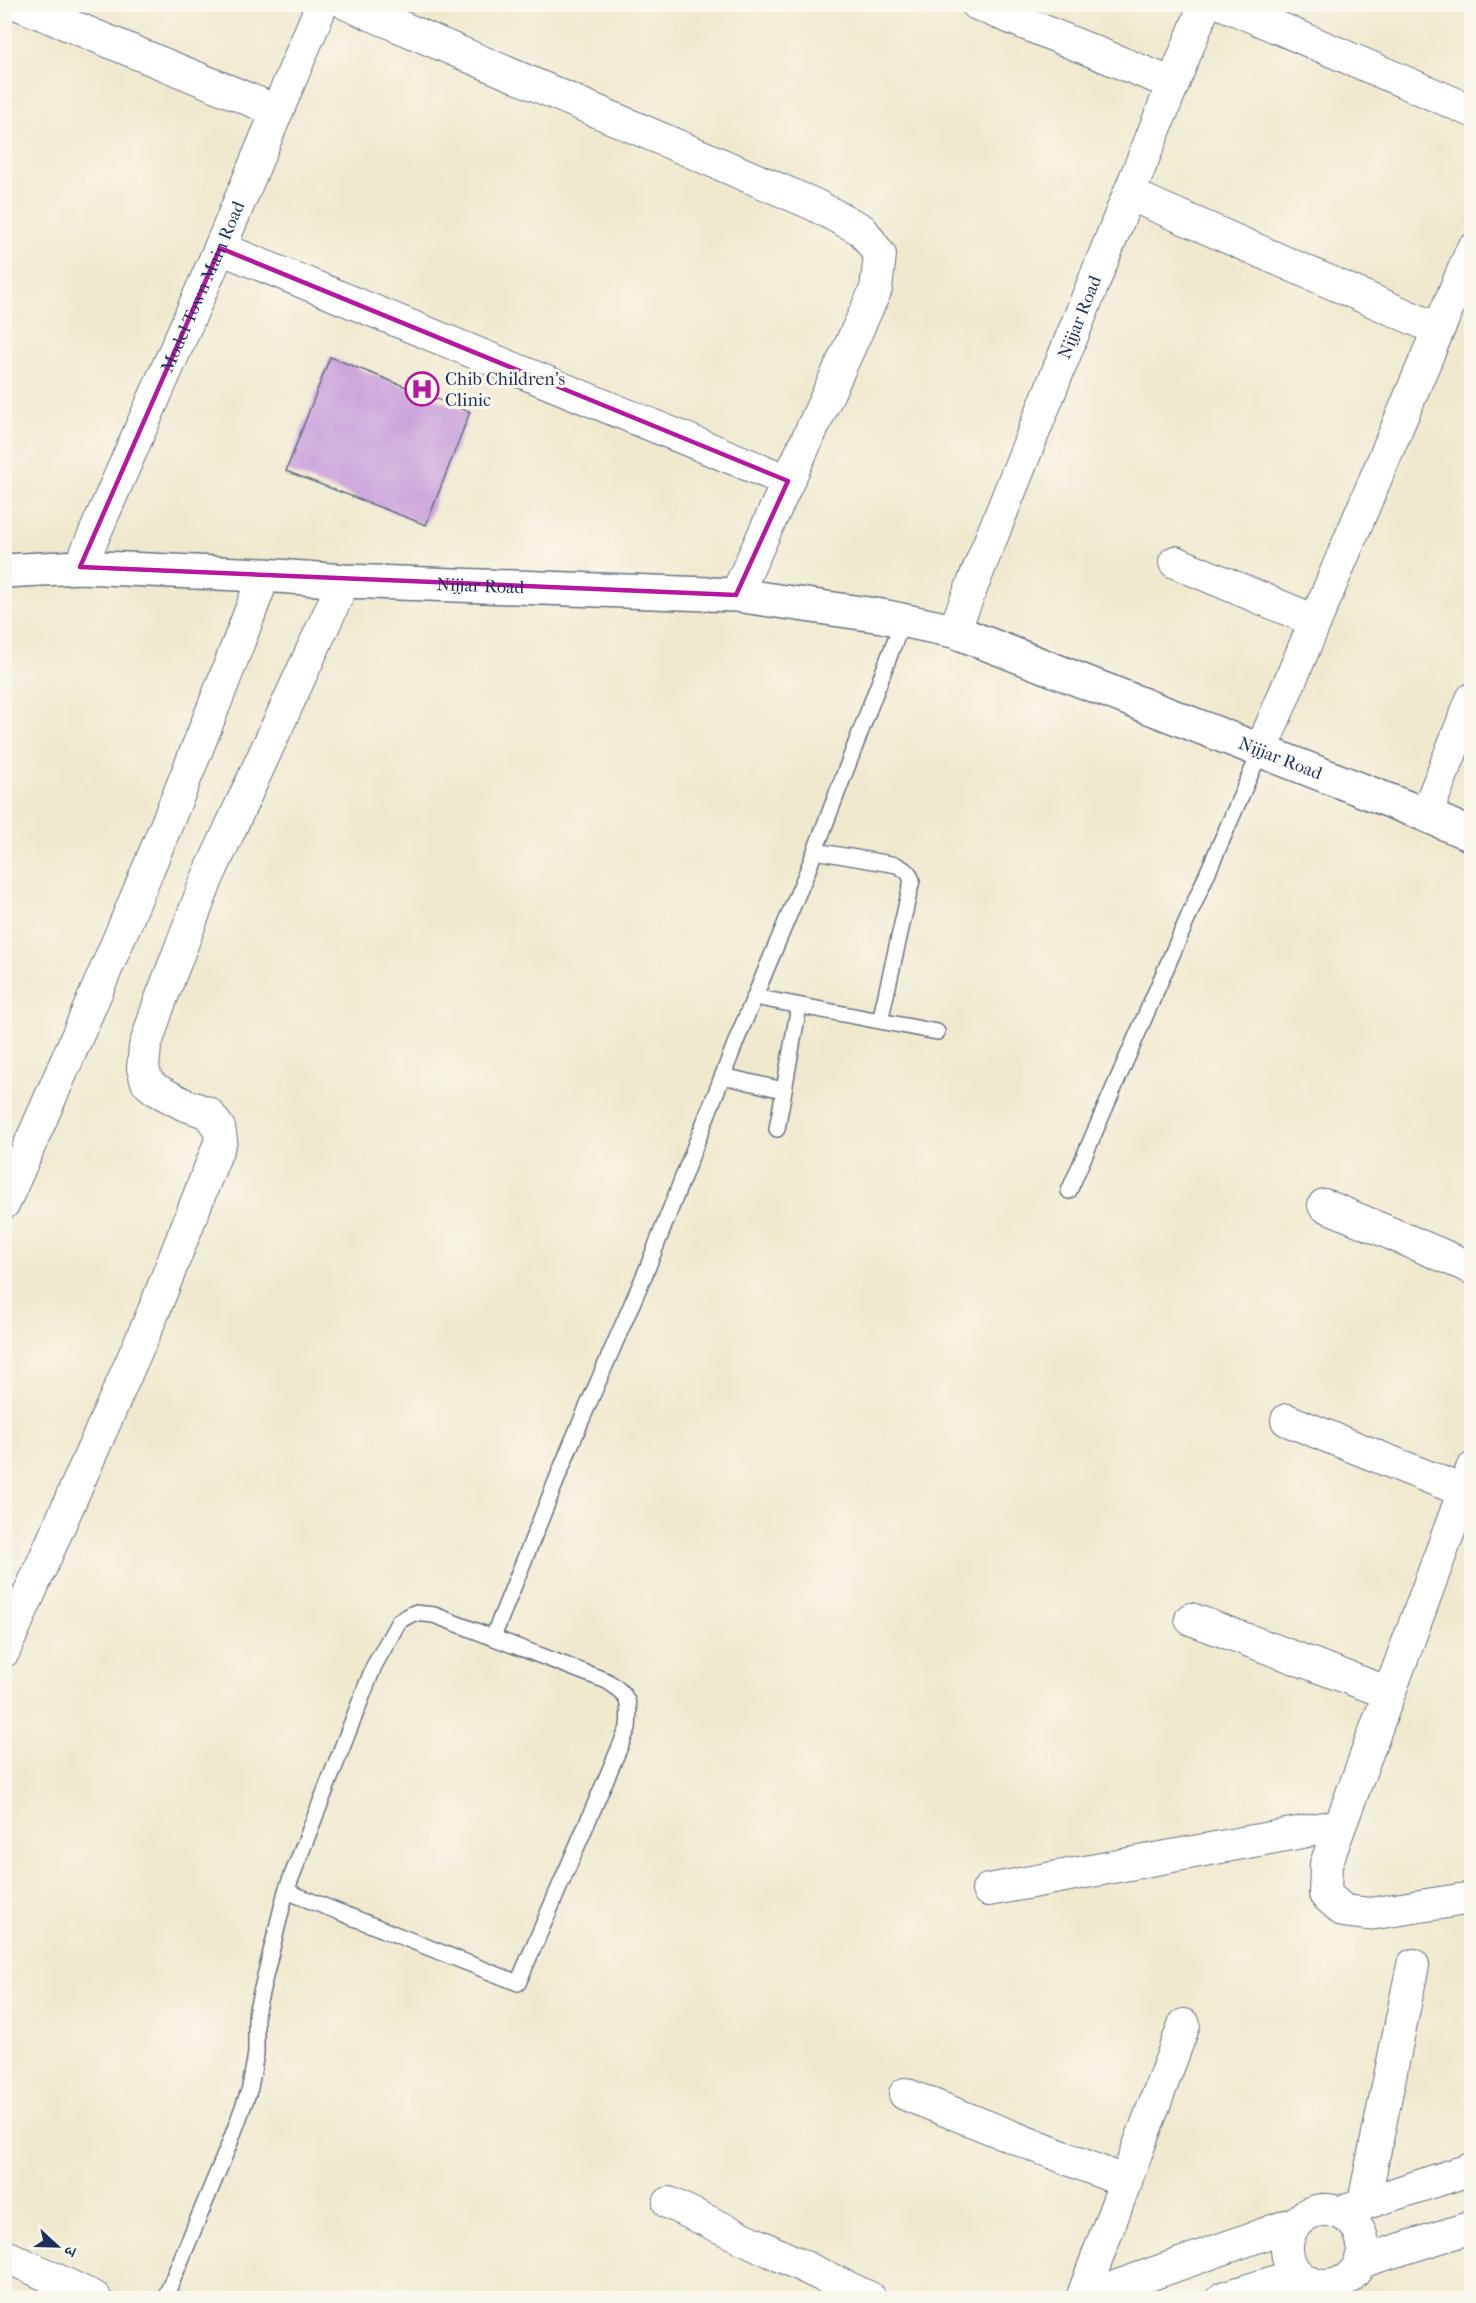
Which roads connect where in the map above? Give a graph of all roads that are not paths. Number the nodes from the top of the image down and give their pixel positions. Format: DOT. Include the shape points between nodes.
graph roads {
  1 [pos="18,4"];
  2 [pos="322,4"];
  3 [pos="347,4"];
  4 [pos="1205,4"];
  5 [pos="1223,4"];
  6 [pos="990,7"];
  7 [pos="1173,84"];
  8 [pos="277,111"];
  9 [pos="1472,111"];
  10 [pos="1129,194"];
  11 [pos="220,248"];
  12 [pos="1472,250"];
  13 [pos="1437,329"];
  14 [pos="788,481"];
  15 [pos="1175,562"];
  16 [pos="80,567"];
  17 [pos="4,571"];
  18 [pos="264,575"];
  19 [pos="345,581"];
  20 [pos="736,595"];
  21 [pos="903,620"];
  22 [pos="1315,621"];
  23 [pos="954,631"];
  24 [pos="1472,699"];
  25 [pos="1261,750"];
  26 [pos="1426,815"];
  27 [pos="1472,835"];
  28 [pos="815,851"];
  29 [pos="755,997"];
  30 [pos="799,1006"];
  31 [pos="880,1022"];
  32 [pos="937,1032"];
  33 [pos="723,1076"];
  34 [pos="783,1090"];
  35 [pos="777,1129"];
  36 [pos="1069,1191"];
  37 [pos="4,1203"];
  38 [pos="1324,1205"];
  39 [pos="1472,1268"];
  40 [pos="1287,1420"];
  41 [pos="1467,1480"];
  42 [pos="1191,1619"];
  43 [pos="493,1637"];
  44 [pos="4,1651"];
  45 [pos="1389,1693"];
  46 [pos="1340,1825"];
  47 [pos="988,1890"];
  48 [pos="286,1891"];
  49 [pos="1472,1898"];
  50 [pos="1413,1965"];
  51 [pos="1184,2025"];
  52 [pos="905,2094"];
  53 [pos="1472,2169"];
  54 [pos="1126,2182"];
  55 [pos="669,2203"];
  56 [pos="1351,2207"];
  57 [pos="1295,2223"];
  58 [pos="1472,2227"];
  59 [pos="4,2255"];
  60 [pos="1360,2262"];
  61 [pos="1297,2276"];
  62 [pos="87,2297"];
  63 [pos="165,2298"];
  64 [pos="870,2298"];
  65 [pos="1083,2298"];
  66 [pos="1223,2298"];
  1 -- 8 [label="street"];
  2 -- 8 [label="street, Model Town Main Road"];
  3 -- 14 [label="street" via="745,174 862,230 880,255 876,289"];
  4 -- 7 [label="street, Nijjar Road"];
  5 -- 9 [label="street"];
  6 -- 7 [label="street"];
  7 -- 10 [label="street, Nijjar Road"];
  8 -- 11 [label="street, Model Town Main Road"];
  10 -- 13 [label="street"];
  10 -- 23 [label="street, Nijjar Road"];
  11 -- 14 [label="street"];
  11 -- 16 [label="street, Model Town Main Road"];
  12 -- 13 [label="street"];
  13 -- 22 [label="street"];
  14 -- 20 [label="street"];
  15 -- 22 [label="street"];
  16 -- 17 [label="street, Nijjar Road"];
  16 -- 18 [label="street, Nijjar Road"];
  18 -- 19 [label="street, Nijjar Road"];
  18 -- 37 [label="street" via="166,830"];
  19 -- 20 [label="street, Nijjar Road"];
  19 -- 44 [label="street" via="207,879 145,1047 143,1068 147,1082 183,1104 208,1113 219,1128 221,1140 153,1313"];
  20 -- 21 [label="street, Nijjar Road"];
  21 -- 23 [label="street, Nijjar Road"];
  21 -- 28 [label="lane"];
  22 -- 25 [label="street"];
  23 -- 25 [label="street, Nijjar Road"];
  24 -- 26 [label="street"];
  25 -- 26 [label="street, Nijjar Road"];
  25 -- 36 [label="lane"];
  26 -- 27 [label="street, Nijjar Road"];
  28 -- 29 [label="lane"];
  28 -- 31 [label="lane" via="897,866 908,872 912,880"];
  29 -- 30 [label="lane"];
  29 -- 33 [label="lane"];
  30 -- 31 [label="lane"];
  30 -- 34 [label="lane"];
  31 -- 32 [label="lane"];
  33 -- 34 [label="lane"];
  33 -- 43 [label="lane"];
  34 -- 35 [label="lane"];
  38 -- 39 [label="street"];
  40 -- 41 [label="street"];
  41 -- 45 [label="street"];
  42 -- 45 [label="street"];
  43 -- 48 [label="lane" via="434,1615 414,1613 399,1621 374,1666"];
  43 -- 48 [label="lane" via="607,1681 622,1691 630,1705 628,1728 518,1983"];
  45 -- 46 [label="street"];
  46 -- 47 [label="street"];
  46 -- 49 [label="street" via="1326,1864 1325,1894 1344,1911 1369,1914"];
  48 -- 63 [label="lane" via="256,2013 256,2053 250,2088"];
  50 -- 56 [label="street"];
  51 -- 54 [label="street"];
  52 -- 54 [label="street"];
  53 -- 56 [label="street"];
  54 -- 65 [label="street"];
  55 -- 64 [label="street"];
  56 -- 57 [label="street" via="1319,2210"];
  56 -- 60 [label="street" via="1349,2218 1362,2239"];
  57 -- 61 [label="street" via="1286,2245 1290,2266"];
  57 -- 65 [label="street"];
  58 -- 60 [label="street"];
  59 -- 62 [label="street"];
  60 -- 61 [label="street" via="1354,2274 1332,2286 1319,2287"];
  61 -- 66 [label="street"];
}
